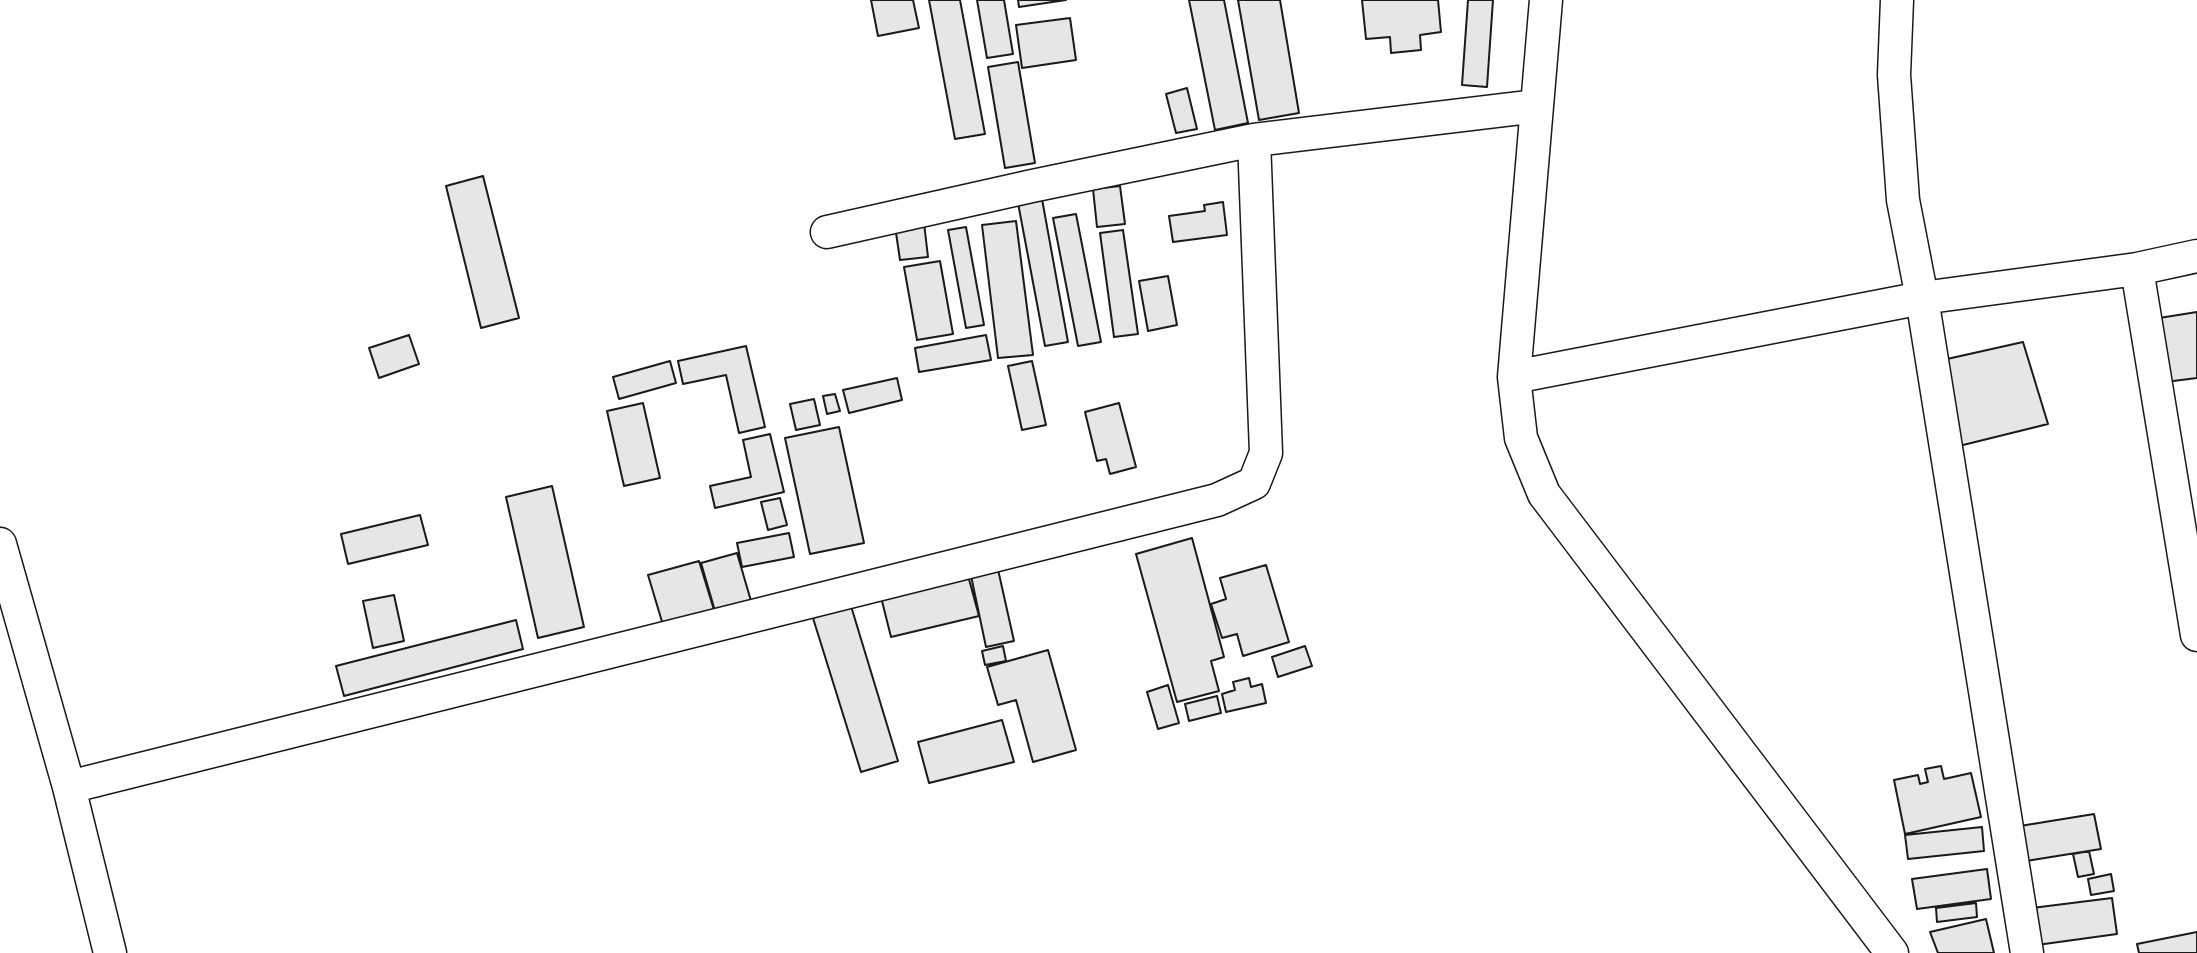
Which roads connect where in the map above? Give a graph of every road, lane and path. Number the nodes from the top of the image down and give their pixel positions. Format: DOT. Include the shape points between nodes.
graph roads {
  1 [pos="1546,0"];
  2 [pos="1897,0"];
  3 [pos="1537,106"];
  4 [pos="1254,140"];
  5 [pos="827,232"];
  6 [pos="2197,256"];
  7 [pos="2137,269"];
  8 [pos="1922,298"];
  9 [pos="1514,377"];
  10 [pos="0,544"];
  11 [pos="2197,635"];
  12 [pos="69,787"];
  13 [pos="110,953"];
  14 [pos="1892,953"];
  15 [pos="2027,953"];
  1 -- 3 [label="street"];
  2 -- 8 [label="street" via="1894,75 1903,200"];
  3 -- 4 [label="street"];
  3 -- 9 [label="street"];
  4 -- 5 [label="street"];
  4 -- 12 [label="street" via="1266,453 1254,483 1217,500"];
  6 -- 7 [label="street"];
  7 -- 8 [label="street"];
  7 -- 11 [label="street"];
  8 -- 9 [label="street"];
  8 -- 15 [label="street"];
  9 -- 14 [label="street" via="1521,438 1544,494"];
  10 -- 12 [label="street"];
  12 -- 13 [label="street"];
}
